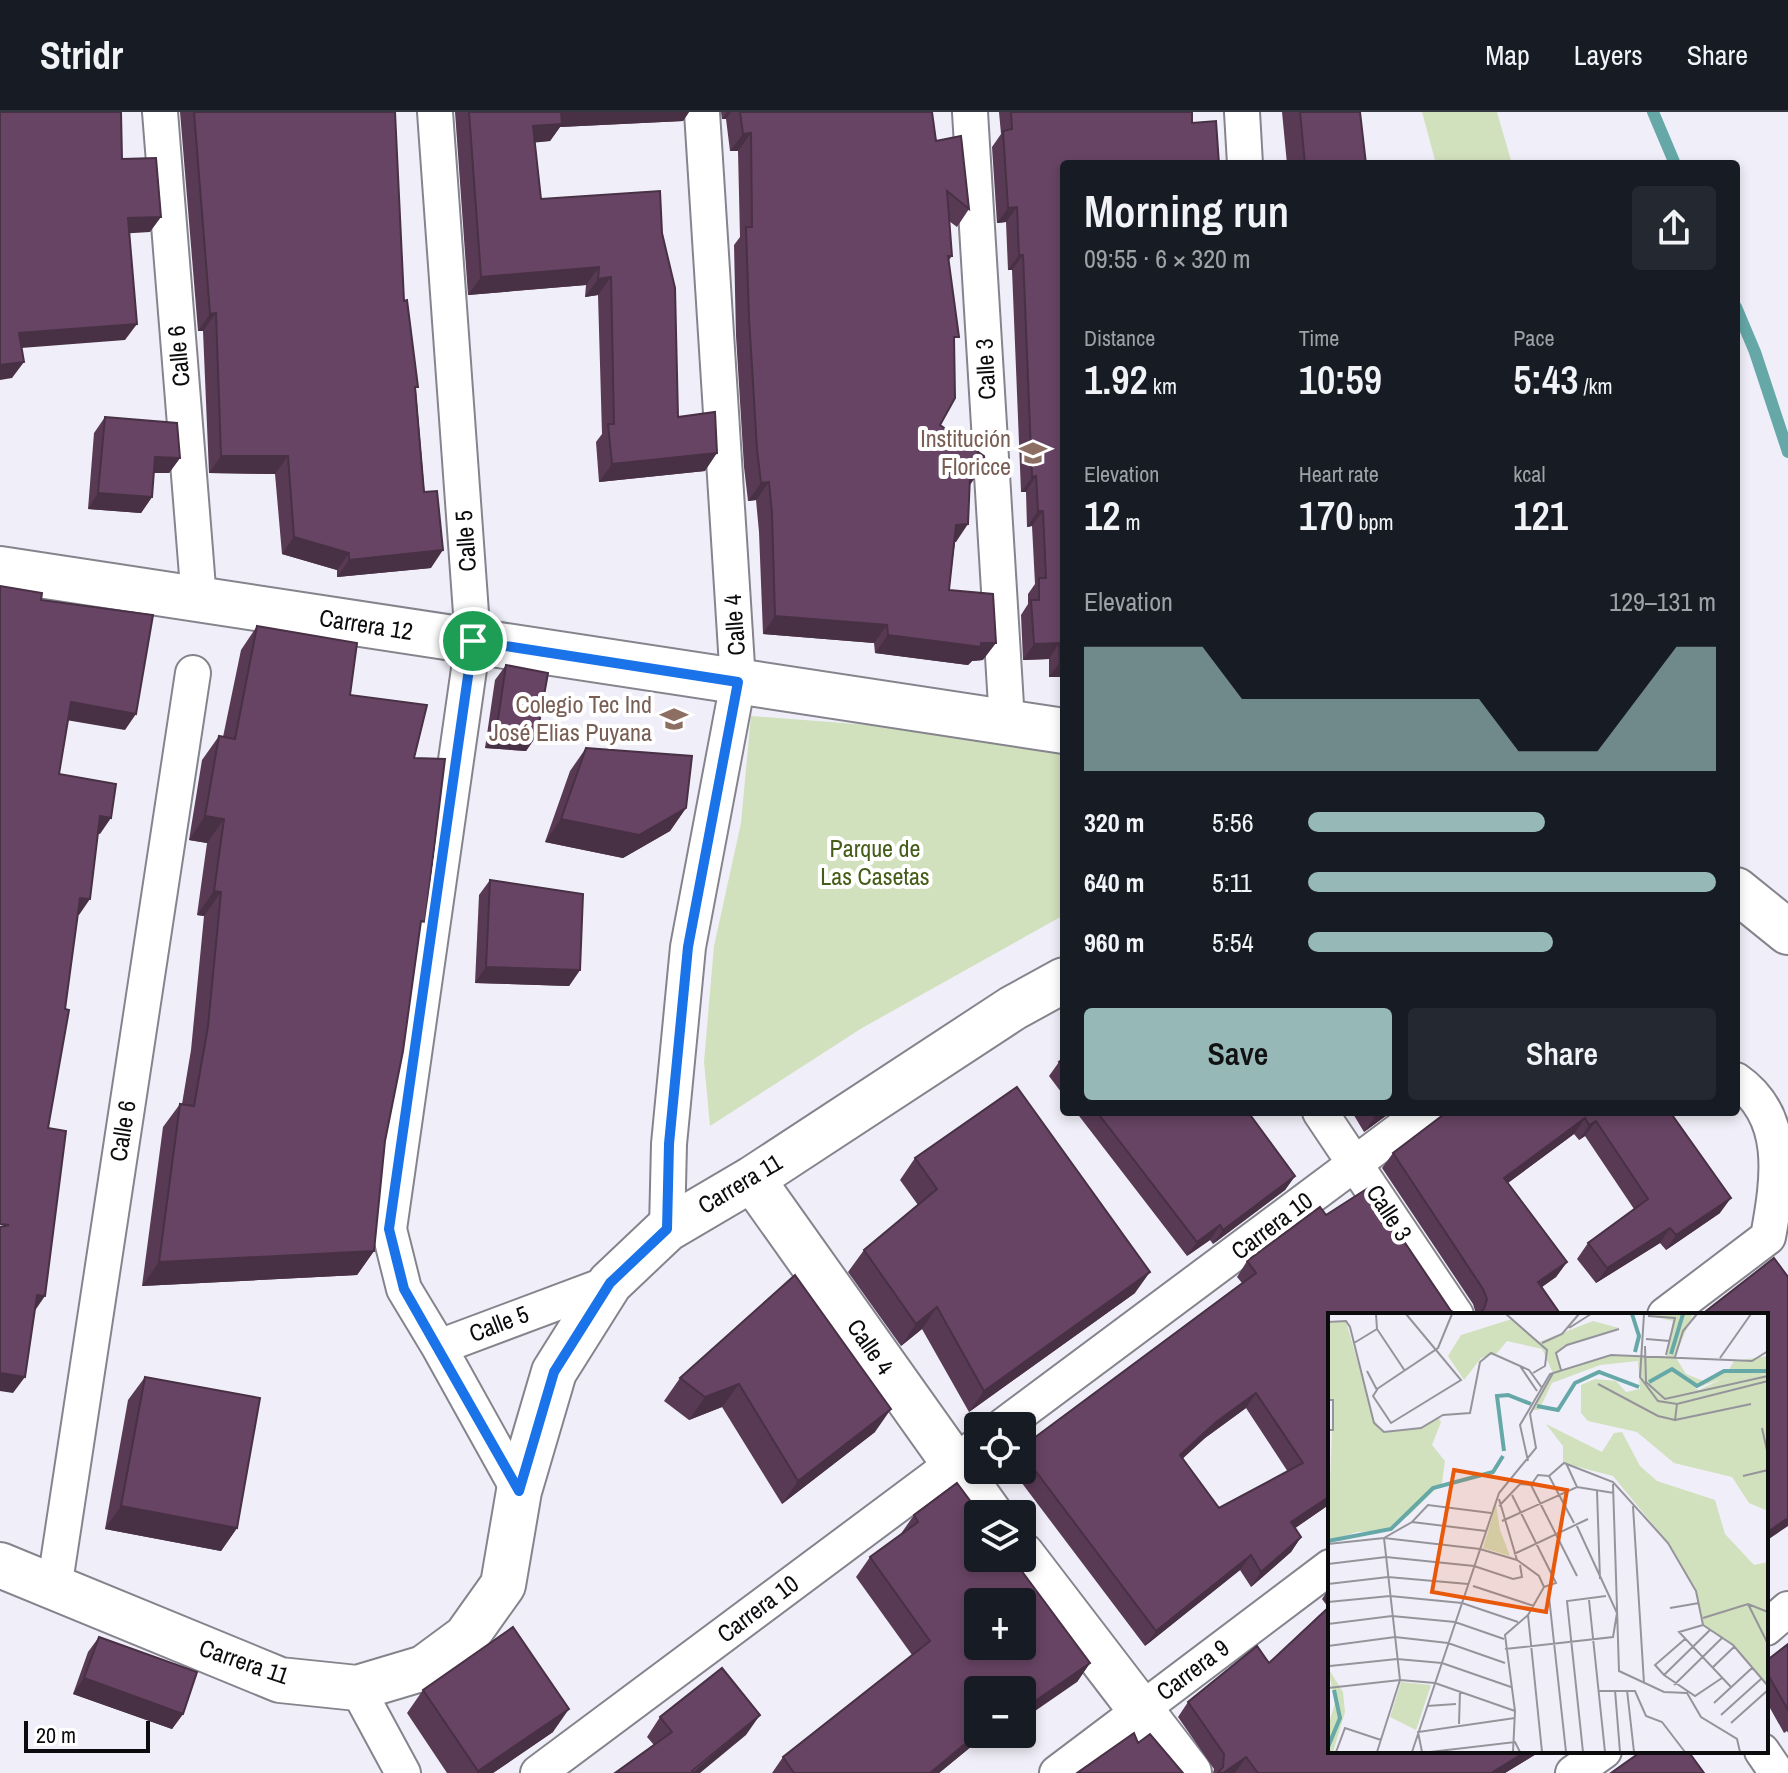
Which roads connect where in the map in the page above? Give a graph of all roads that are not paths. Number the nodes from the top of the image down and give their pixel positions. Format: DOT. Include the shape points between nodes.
graph roads {
  1 [pos="160,112"];
  2 [pos="435,112"];
  3 [pos="702,112"];
  4 [pos="970,112"];
  5 [pos="1242,112"];
  6 [pos="1245,160"];
  7 [pos="0,569"];
  8 [pos="199,600"];
  9 [pos="473,641"];
  10 [pos="193,673"];
  11 [pos="738,682"];
  12 [pos="1007,722"];
  13 [pos="1060,730"];
  14 [pos="1740,893"];
  15 [pos="1788,932"];
  16 [pos="1060,982"];
  17 [pos="1740,1082"];
  18 [pos="1323,1116"];
  19 [pos="1419,1116"];
  20 [pos="1357,1162"];
  21 [pos="752,1179"];
  22 [pos="667,1229"];
  23 [pos="1778,1242"];
  24 [pos="610,1283"];
  25 [pos="1455,1313"];
  26 [pos="1668,1313"];
  27 [pos="439,1347"];
  28 [pos="1022,1412"];
  29 [pos="964,1454"];
  30 [pos="964,1456"];
  31 [pos="519,1491"];
  32 [pos="0,1565"];
  33 [pos="1328,1569"];
  34 [pos="1035,1572"];
  35 [pos="54,1589"];
  36 [pos="1788,1609"];
  37 [pos="1768,1626"];
  38 [pos="357,1688"];
  39 [pos="1141,1709"];
  40 [pos="1601,1753"];
  41 [pos="1763,1753"];
  42 [pos="403,1773"];
  43 [pos="538,1773"];
  44 [pos="1057,1773"];
  45 [pos="1189,1773"];
  46 [pos="1573,1773"];
  47 [pos="1777,1773"];
  1 -- 8 [label="street, Calle 6"];
  2 -- 9 [label="street, Calle 5"];
  3 -- 11 [label="street, Calle 4"];
  4 -- 12 [label="street, Calle 3"];
  5 -- 6 [label="street"];
  7 -- 8 [label="street, Carrera 12"];
  8 -- 9 [label="street, Carrera 12"];
  9 -- 11 [label="street, Carrera 12"];
  9 -- 27 [label="street, Calle 5" via="389,1229 404,1289"];
  10 -- 35 [label="street, Calle 6"];
  11 -- 12 [label="street, Carrera 12"];
  11 -- 22 [label="street, Calle 4" via="688,947 669,1144"];
  12 -- 13 [label="street, Carrera 12"];
  14 -- 15 [label="street"];
  16 -- 21 [label="street, Carrera 11"];
  17 -- 23 [label="street" via="1776,1121 1783,1160"];
  18 -- 20 [label="street, Calle 3"];
  19 -- 20 [label="street, Carrera 10"];
  20 -- 25 [label="street, Calle 3"];
  20 -- 28 [label="street, Carrera 10"];
  21 -- 22 [label="street, Carrera 11"];
  21 -- 29 [label="street, Calle 4"];
  22 -- 24 [label="street, Carrera 11"];
  23 -- 26 [label="street"];
  24 -- 27 [label="street, Calle 5"];
  24 -- 31 [label="street, Carrera 11" via="554,1372"];
  27 -- 31 [label="street"];
  30 -- 43 [label="street, Carrera 10"];
  31 -- 38 [label="street, Carrera 11" via="503,1585 466,1637 424,1668"];
  32 -- 35 [label="street, Carrera 11"];
  33 -- 39 [label="street, Carrera 9"];
  34 -- 39 [label="street"];
  35 -- 38 [label="street, Carrera 11" via="280,1680"];
  36 -- 37 [label="street"];
  38 -- 42 [label="street"];
  39 -- 44 [label="street, Carrera 9"];
  39 -- 45 [label="street"];
  40 -- 46 [label="street"];
  41 -- 47 [label="street"];
}
